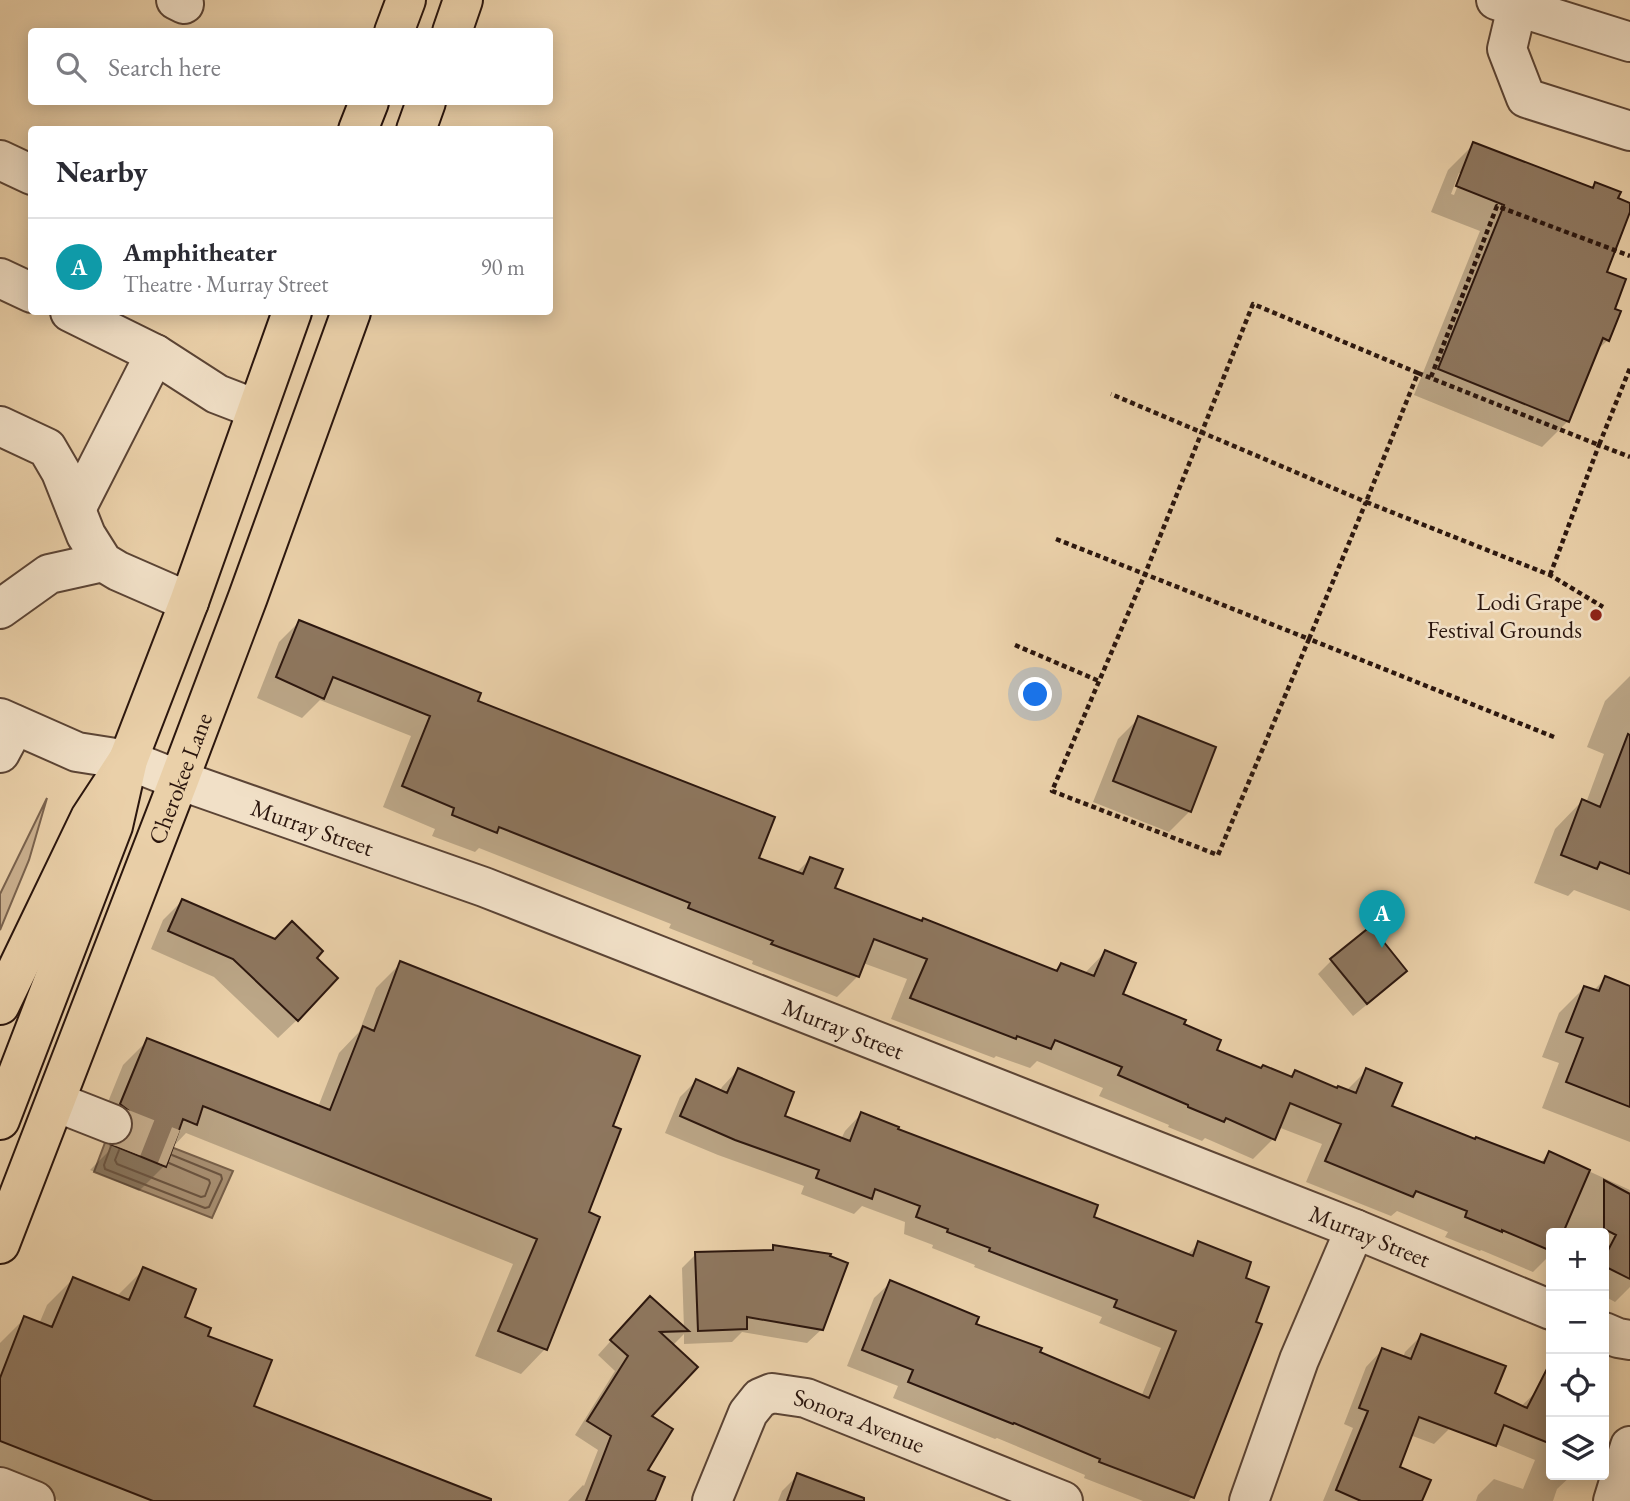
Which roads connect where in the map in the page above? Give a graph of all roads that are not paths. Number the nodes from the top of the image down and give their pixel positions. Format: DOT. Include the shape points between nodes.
graph roads {
  1 [pos="463,0"];
  2 [pos="1506,4"];
  3 [pos="453,28"];
  4 [pos="1630,42"];
  5 [pos="368,105"];
  6 [pos="425,105"];
  7 [pos="360,126"];
  8 [pos="417,126"];
  9 [pos="1630,131"];
  10 [pos="0,160"];
  11 [pos="28,173"];
  12 [pos="0,278"];
  13 [pos="28,291"];
  14 [pos="76,315"];
  15 [pos="291,315"];
  16 [pos="350,315"];
  17 [pos="155,354"];
  18 [pos="256,409"];
  19 [pos="0,426"];
  20 [pos="76,509"];
  21 [pos="103,562"];
  22 [pos="188,602"];
  23 [pos="0,609"];
  24 [pos="5,732"];
  25 [pos="128,760"];
  26 [pos="179,780"];
  27 [pos="0,1005"];
  28 [pos="56,1102"];
  29 [pos="0,1120"];
  30 [pos="112,1124"];
  31 [pos="1355,1229"];
  32 [pos="0,1244"];
  33 [pos="1546,1309"];
  34 [pos="1609,1334"];
  35 [pos="1630,1340"];
  36 [pos="1630,1446"];
  37 [pos="712,1501"];
  38 [pos="1063,1501"];
  39 [pos="1249,1501"];
  40 [pos="1613,1501"];
  1 -- 3 [label="main road"];
  2 -- 4 [label="street"];
  2 -- 9 [label="street" via="1507,50 1526,98"];
  5 -- 7 [label="main road"];
  6 -- 8 [label="main road"];
  10 -- 11 [label="street"];
  12 -- 13 [label="street"];
  14 -- 17 [label="street"];
  15 -- 18 [label="main road, Cherokee Lane"];
  16 -- 26 [label="main road, Cherokee Lane"];
  17 -- 18 [label="street" via="217,394"];
  17 -- 20 [label="street"];
  18 -- 22 [label="main road, Cherokee Lane"];
  19 -- 20 [label="street" via="47,447"];
  20 -- 21 [label="street"];
  21 -- 22 [label="street"];
  21 -- 23 [label="street" via="50,574"];
  22 -- 25 [label="main road, Cherokee Lane"];
  24 -- 25 [label="street, Murray Street" via="77,752"];
  25 -- 26 [label="street, Murray Street"];
  25 -- 27 [label="main road" via="90,818"];
  25 -- 29 [label="main road, Cherokee Lane" via="113,826"];
  26 -- 28 [label="main road, Cherokee Lane"];
  26 -- 31 [label="street, Murray Street" via="484,887"];
  28 -- 30 [label="street"];
  28 -- 32 [label="main road, Cherokee Lane"];
  31 -- 33 [label="street, Murray Street"];
  31 -- 39 [label="street" via="1299,1360"];
  34 -- 35 [label="street"];
  36 -- 40 [label="street"];
  37 -- 38 [label="street, Sonora Avenue" via="748,1413 760,1398 772,1393 806,1398"];
}
